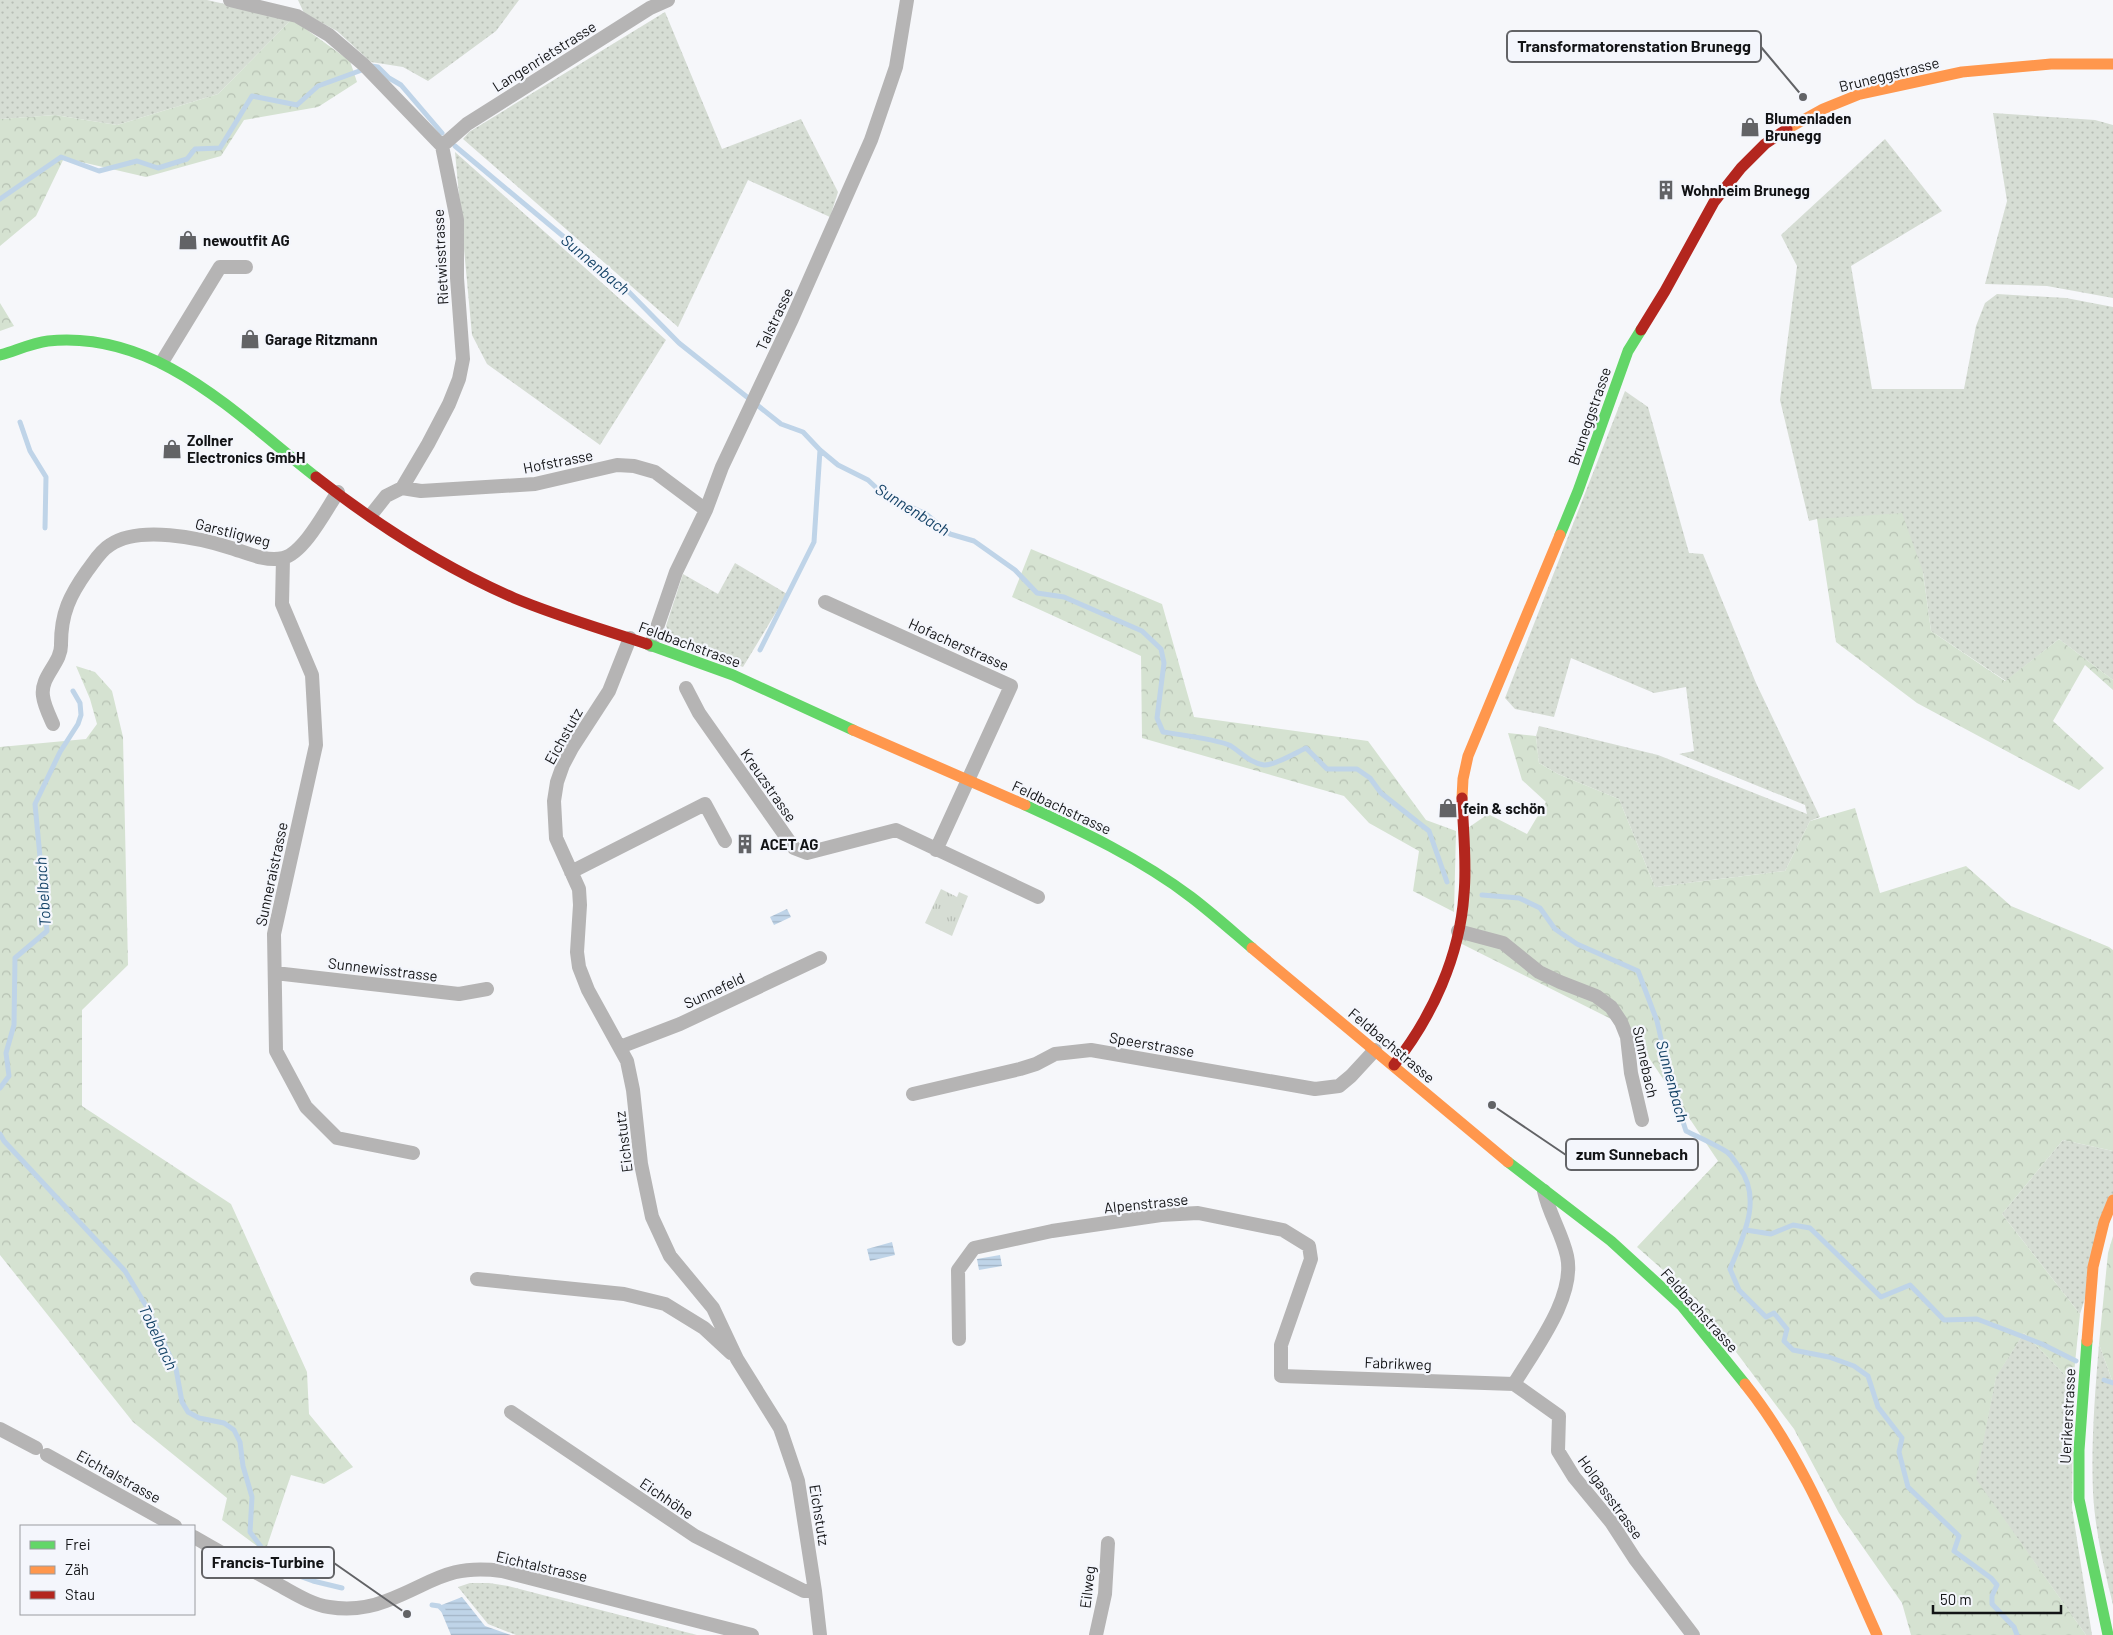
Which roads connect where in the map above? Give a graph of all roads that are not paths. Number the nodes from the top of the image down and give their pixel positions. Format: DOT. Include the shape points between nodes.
graph roads {
  1 [pos="230,0"];
  2 [pos="668,0"];
  3 [pos="907,0"];
  4 [pos="2113,64"];
  5 [pos="442,146"];
  6 [pos="246,267"];
  7 [pos="0,355"];
  8 [pos="162,362"];
  9 [pos="402,488"];
  10 [pos="338,492"];
  11 [pos="706,510"];
  12 [pos="371,515"];
  13 [pos="283,558"];
  14 [pos="825,602"];
  15 [pos="630,638"];
  16 [pos="651,645"];
  17 [pos="686,688"];
  18 [pos="52,724"];
  19 [pos="968,781"];
  20 [pos="725,841"];
  21 [pos="936,850"];
  22 [pos="571,872"];
  23 [pos="1038,897"];
  24 [pos="1458,930"];
  25 [pos="820,958"];
  26 [pos="275,974"];
  27 [pos="487,989"];
  28 [pos="620,1047"];
  29 [pos="1375,1050"];
  30 [pos="1394,1066"];
  31 [pos="913,1094"];
  32 [pos="1642,1120"];
  33 [pos="413,1153"];
  34 [pos="1544,1191"];
  35 [pos="2113,1200"];
  36 [pos="477,1280"];
  37 [pos="958,1339"];
  38 [pos="737,1359"];
  39 [pos="1281,1376"];
  40 [pos="1514,1384"];
  41 [pos="510,1412"];
  42 [pos="0,1428"];
  43 [pos="173,1525"];
  44 [pos="195,1538"];
  45 [pos="1108,1543"];
  46 [pos="816,1591"];
  47 [pos="752,1635"];
  48 [pos="820,1635"];
  49 [pos="1096,1635"];
  50 [pos="1693,1635"];
  51 [pos="1877,1635"];
  52 [pos="2108,1635"];
  1 -- 5 [label="street" via="286,13 317,28 353,54"];
  2 -- 5 [label="street, Langenrietstrasse" via="650,8 467,124"];
  3 -- 11 [label="street, Talstrasse" via="898,58 878,121 792,319 722,467"];
  4 -- 24 [label="main road, Bruneggstrasse" via="2051,64 1962,72 1860,94 1823,109 1777,135 1741,168 1722,192 1628,351 1578,491 1468,756 1462,779 1466,881"];
  5 -- 9 [label="street, Rietwisstrasse" via="457,220 457,278 463,359 449,404"];
  6 -- 8 [label="street" via="220,267"];
  7 -- 8 [label="main road, Feldbachstrasse" via="28,345 78,339 119,344"];
  8 -- 10 [label="main road, Feldbachstrasse" via="213,395"];
  9 -- 11 [label="street, Hofstrasse" via="420,491 535,484 617,464 656,472"];
  9 -- 12 [label="street, Rietwisstrasse" via="386,496"];
  10 -- 12 [label="main road, Feldbachstrasse"];
  10 -- 13 [label="street, Garstligweg" via="300,547"];
  11 -- 16 [label="street, Talstrasse" via="676,572"];
  12 -- 15 [label="main road, Feldbachstrasse" via="450,566 502,594 552,614"];
  13 -- 18 [label="street, Garstligweg" via="258,557 206,540 171,535 122,539 109,546 74,590 64,613 62,650 46,676 42,695"];
  13 -- 26 [label="street, Sunneraistrasse" via="282,604 312,675 316,745 274,934"];
  14 -- 19 [label="street, Hofacherstrasse" via="1011,686"];
  15 -- 16 [label="main road, Feldbachstrasse"];
  15 -- 22 [label="street, Eichstutz" via="608,691 572,748 557,782 554,801 556,838"];
  16 -- 19 [label="main road, Feldbachstrasse" via="748,681"];
  17 -- 21 [label="street, Kreuzstrasse" via="699,713 794,848 807,854 896,830"];
  19 -- 21 [label="street"];
  19 -- 29 [label="main road, Feldbachstrasse" via="1079,829 1156,872 1191,897"];
  20 -- 22 [label="street" via="705,804"];
  21 -- 23 [label="street, Kreuzstrasse"];
  22 -- 28 [label="street, Eichstutz" via="579,889 579,967"];
  24 -- 30 [label="main road, Bruneggstrasse" via="1428,1013 1412,1043"];
  24 -- 32 [label="street, Sunnebach" via="1503,943 1539,972 1596,996 1611,1007 1627,1038"];
  25 -- 28 [label="street, Sunnefeld" via="680,1024"];
  26 -- 27 [label="street, Sunnewisstrasse" via="460,994"];
  26 -- 33 [label="street, Sunneraistrasse" via="276,1051 306,1107 337,1138"];
  28 -- 38 [label="street, Eichstutz" via="627,1061 633,1090 641,1164 652,1217 670,1256 713,1308"];
  29 -- 30 [label="main road, Feldbachstrasse"];
  29 -- 31 [label="street, Speerstrasse" via="1338,1086 1315,1089 1091,1050 1054,1054 1020,1069"];
  30 -- 34 [label="main road, Feldbachstrasse"];
  34 -- 40 [label="street" via="1567,1254 1567,1284 1557,1311"];
  34 -- 51 [label="main road, Feldbachstrasse" via="1605,1236 1668,1292 1766,1412 1807,1480"];
  35 -- 52 [label="main road, Uerikerstrasse" via="2093,1267 2079,1450 2080,1499"];
  36 -- 38 [label="street" via="624,1294 665,1304 704,1328"];
  37 -- 39 [label="street, Alpenstrasse" via="958,1270 974,1248 1052,1231 1198,1213 1284,1230 1309,1246 1311,1259 1281,1345"];
  38 -- 46 [label="street, Eichstutz" via="780,1428 798,1481"];
  39 -- 40 [label="street, Fabrikweg"];
  40 -- 50 [label="street, Holgassstrasse" via="1559,1416 1558,1450 1574,1477"];
  41 -- 46 [label="street, Eichhöhe" via="695,1536 804,1591"];
  42 -- 43 [label="street, Eichtalstrasse"];
  44 -- 47 [label="street, Eichtalstrasse" via="307,1600 329,1607 346,1609 373,1605 448,1573 482,1569 502,1571"];
  45 -- 49 [label="street, Eilweg" via="1105,1594"];
  46 -- 48 [label="street, Eichstutz"];
}
